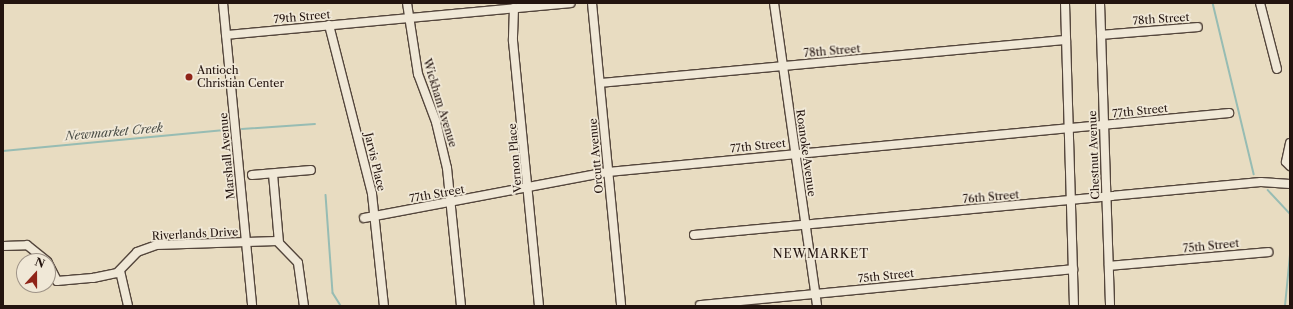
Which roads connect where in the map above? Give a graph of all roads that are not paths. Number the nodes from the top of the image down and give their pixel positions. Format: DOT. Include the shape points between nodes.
graph roads {
  1 [pos="223,3"];
  2 [pos="407,3"];
  3 [pos="571,3"];
  4 [pos="592,3"];
  5 [pos="774,3"];
  6 [pos="1065,3"];
  7 [pos="1100,3"];
  8 [pos="1260,3"];
  9 [pos="514,8"];
  10 [pos="408,18"];
  11 [pos="329,25"];
  12 [pos="1198,27"];
  13 [pos="226,35"];
  14 [pos="1101,35"];
  15 [pos="1066,40"];
  16 [pos="783,66"];
  17 [pos="1277,69"];
  18 [pos="600,83"];
  19 [pos="1230,113"];
  20 [pos="1104,126"];
  21 [pos="1069,128"];
  22 [pos="1290,143"];
  23 [pos="796,154"];
  24 [pos="1290,166"];
  25 [pos="311,170"];
  26 [pos="608,172"];
  27 [pos="273,174"];
  28 [pos="252,175"];
  29 [pos="1290,183"];
  30 [pos="528,189"];
  31 [pos="1107,197"];
  32 [pos="1071,200"];
  33 [pos="451,204"];
  34 [pos="375,216"];
  35 [pos="364,218"];
  36 [pos="806,225"];
  37 [pos="694,235"];
  38 [pos="246,242"];
  39 [pos="279,242"];
  40 [pos="3,246"];
  41 [pos="1268,252"];
  42 [pos="37,253"];
  43 [pos="1109,266"];
  44 [pos="1073,269"];
  45 [pos="120,270"];
  46 [pos="56,279"];
  47 [pos="815,294"];
  48 [pos="700,305"];
  49 [pos="128,306"];
  50 [pos="252,306"];
  51 [pos="304,306"];
  52 [pos="384,306"];
  53 [pos="461,306"];
  54 [pos="539,306"];
  55 [pos="621,306"];
  56 [pos="817,306"];
  57 [pos="1074,306"];
  58 [pos="1110,306"];
  1 -- 13 [label="street, Marshall Avenue"];
  2 -- 10 [label="street, Wickham Avenue"];
  3 -- 9 [label="street, 79th Street"];
  4 -- 18 [label="street, Orcutt Avenue"];
  5 -- 16 [label="street, Roanoke Avenue"];
  6 -- 15 [label="street"];
  7 -- 14 [label="street, Chestnut Avenue"];
  8 -- 17 [label="street"];
  9 -- 10 [label="street, 79th Street"];
  9 -- 30 [label="street, Vernon Place" via="513,41"];
  10 -- 11 [label="street, 79th Street"];
  10 -- 33 [label="street, Wickham Avenue" via="418,74 443,145"];
  11 -- 13 [label="street, 79th Street"];
  11 -- 34 [label="street, Jarvis Place"];
  12 -- 14 [label="street, 78th Street"];
  13 -- 38 [label="street, Marshall Avenue"];
  14 -- 20 [label="street, Chestnut Avenue"];
  15 -- 16 [label="street, 78th Street"];
  15 -- 21 [label="street"];
  16 -- 18 [label="street, 78th Street"];
  16 -- 23 [label="street, Roanoke Avenue"];
  18 -- 26 [label="street, Orcutt Avenue"];
  19 -- 20 [label="street, 77th Street"];
  20 -- 21 [label="street, 77th Street"];
  20 -- 31 [label="street, Chestnut Avenue"];
  21 -- 23 [label="street, 77th Street"];
  21 -- 32 [label="street"];
  22 -- 24 [label="street" via="1286,162"];
  23 -- 26 [label="street, 77th Street"];
  23 -- 36 [label="street, Roanoke Avenue"];
  25 -- 27 [label="street"];
  26 -- 30 [label="street, 77th Street"];
  26 -- 55 [label="street, Orcutt Avenue"];
  27 -- 28 [label="street"];
  27 -- 39 [label="street"];
  29 -- 31 [label="street, 76th Street" via="1268,182"];
  30 -- 33 [label="street, 77th Street"];
  30 -- 54 [label="street, Vernon Place"];
  31 -- 32 [label="street, 76th Street"];
  31 -- 43 [label="street, Chestnut Avenue"];
  32 -- 36 [label="street, 76th Street"];
  32 -- 44 [label="street"];
  33 -- 34 [label="street, 77th Street"];
  33 -- 53 [label="street, Wickham Avenue"];
  34 -- 35 [label="street, 77th Street"];
  34 -- 52 [label="street, Jarvis Place"];
  36 -- 37 [label="street, 76th Street"];
  36 -- 47 [label="street, Roanoke Avenue"];
  38 -- 39 [label="street, Riverlands Drive"];
  38 -- 45 [label="street, Riverlands Drive" via="148,247 134,255"];
  38 -- 50 [label="street, Marshall Avenue"];
  39 -- 51 [label="street" via="298,263"];
  40 -- 42 [label="street, Riverlands Drive" via="27,245"];
  41 -- 43 [label="street, 75th Street"];
  43 -- 58 [label="street, Chestnut Avenue"];
  44 -- 47 [label="street, 75th Street"];
  44 -- 57 [label="street"];
  45 -- 46 [label="street, Riverlands Drive" via="111,275"];
  45 -- 49 [label="street"];
  47 -- 48 [label="street, 75th Street"];
  47 -- 56 [label="street, Roanoke Avenue"];
}
